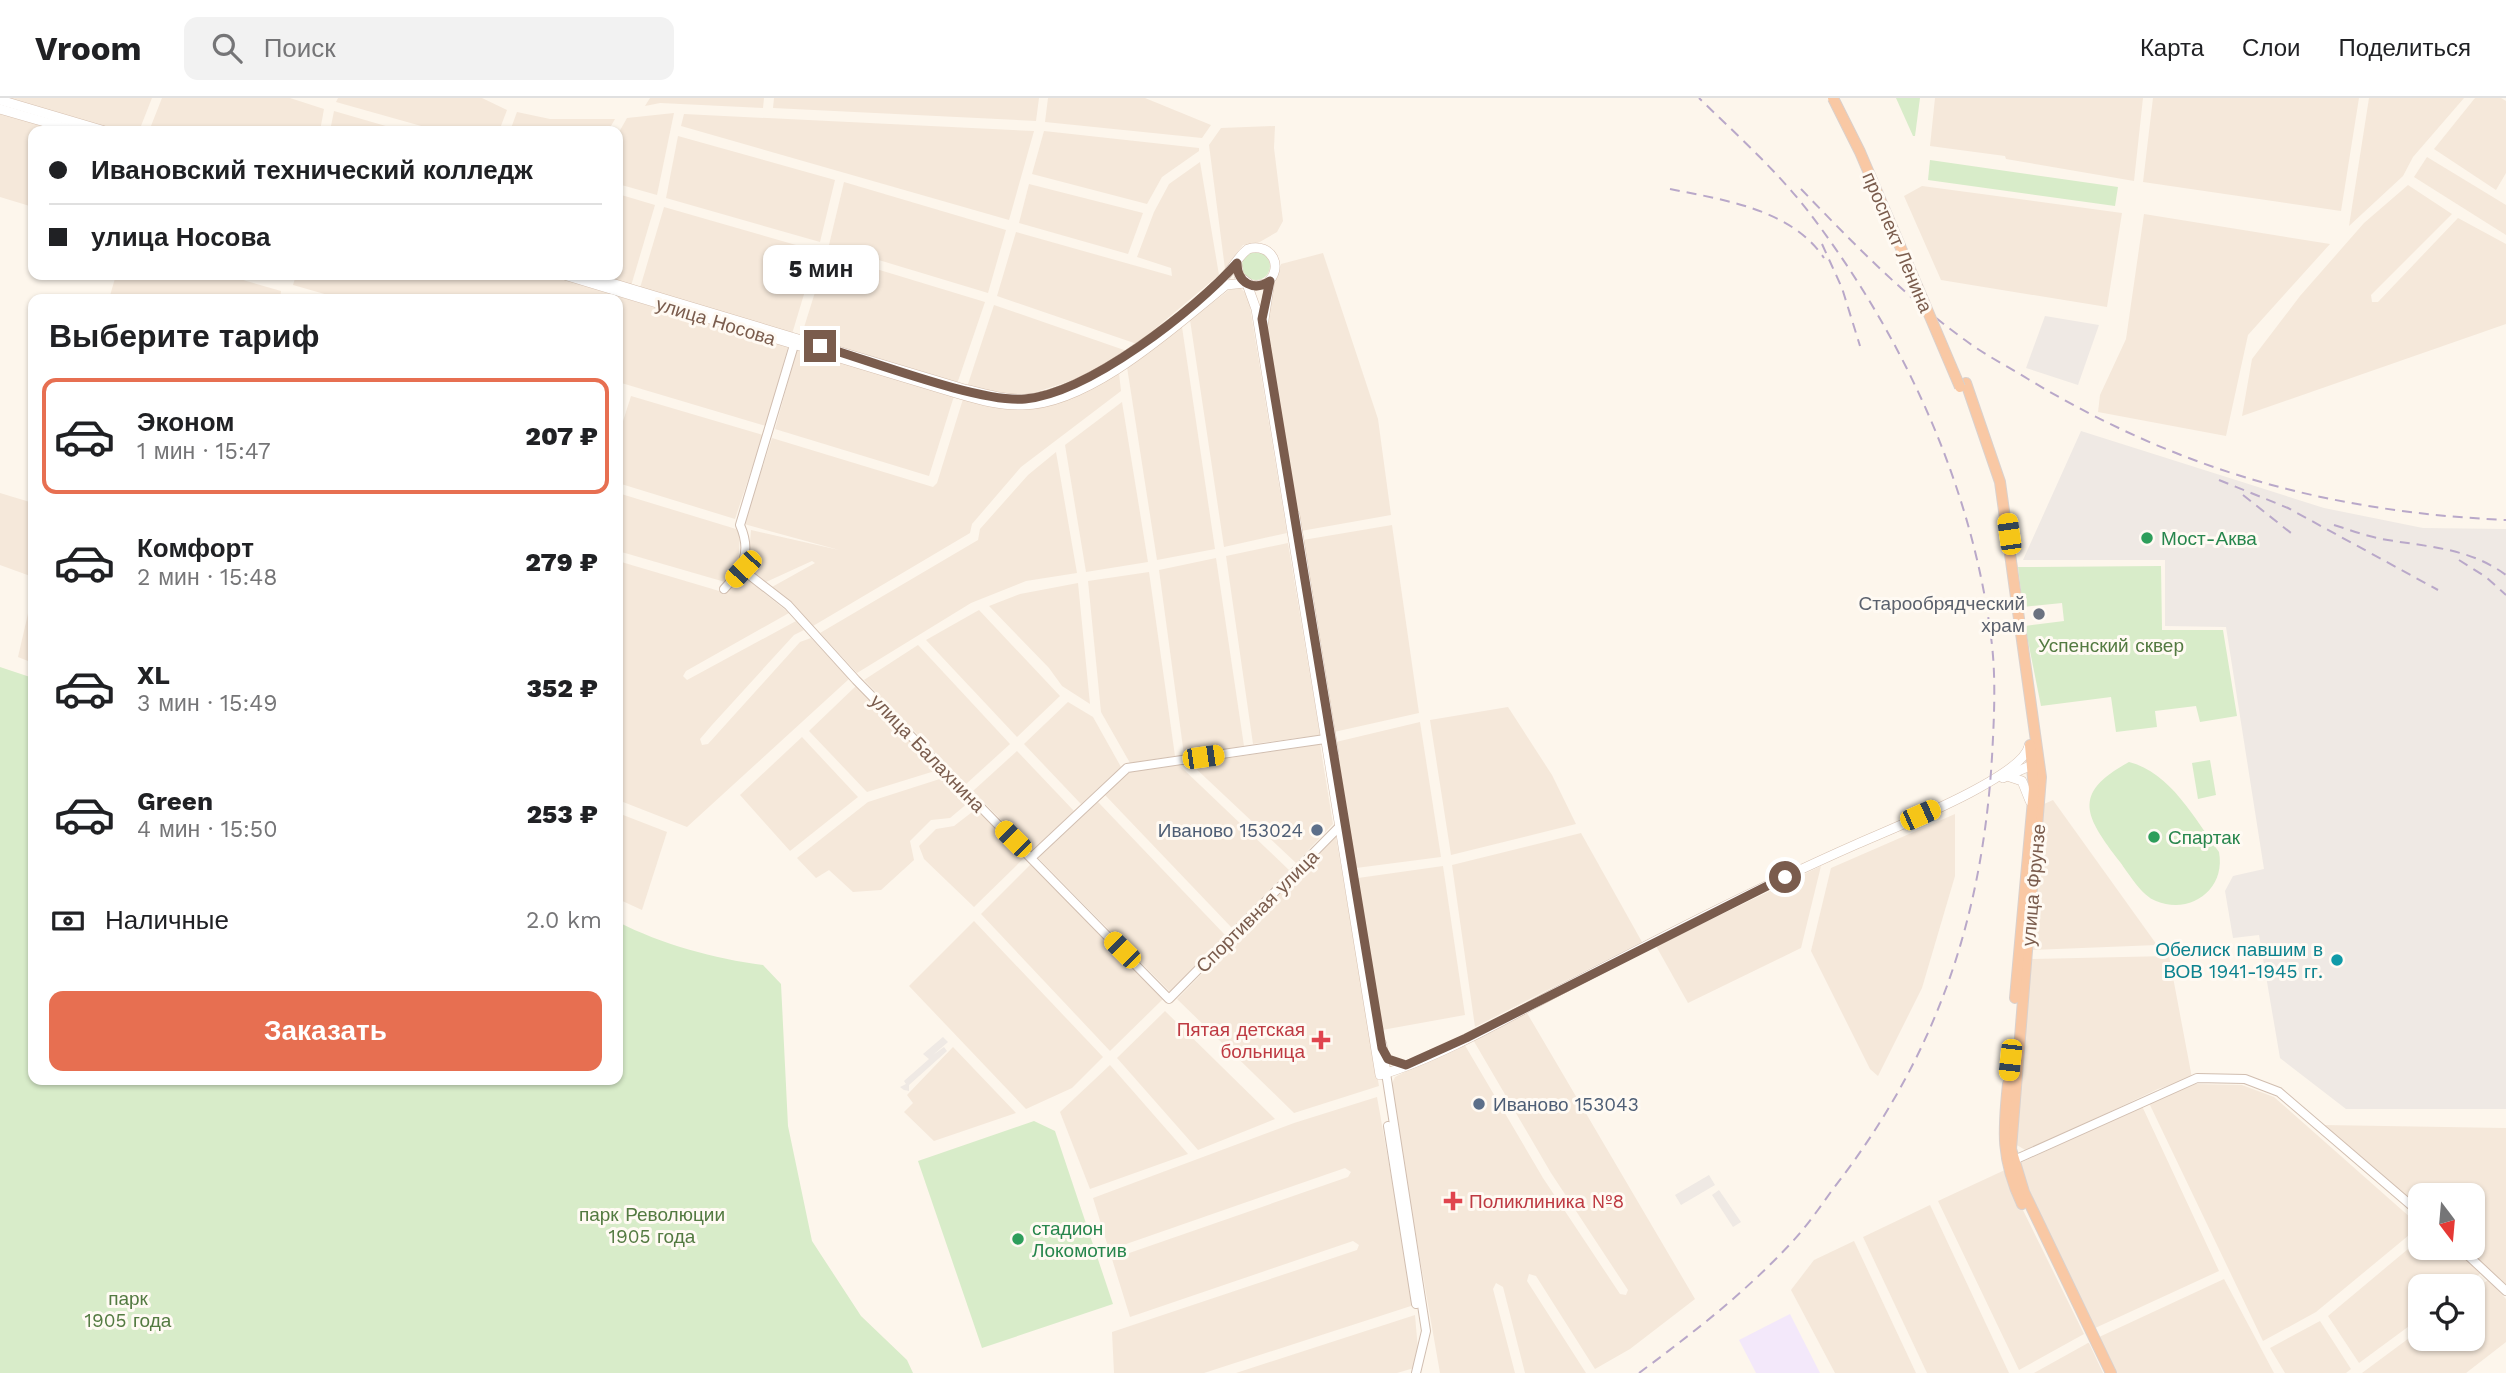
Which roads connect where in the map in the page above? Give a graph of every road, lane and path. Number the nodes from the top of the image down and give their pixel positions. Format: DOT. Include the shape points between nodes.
graph roads {
  1 [pos="1833,98"];
  2 [pos="1841,98"];
  3 [pos="0,100"];
  4 [pos="0,109"];
  5 [pos="59,126"];
  6 [pos="88,126"];
  7 [pos="1237,263"];
  8 [pos="584,280"];
  9 [pos="599,280"];
  10 [pos="1270,281"];
  11 [pos="1246,284"];
  12 [pos="635,293"];
  13 [pos="1182,317"];
  14 [pos="795,342"];
  15 [pos="1963,385"];
  16 [pos="1296,537"];
  17 [pos="743,569"];
  18 [pos="724,589"];
  19 [pos="1329,738"];
  20 [pos="2034,746"];
  21 [pos="2020,763"];
  22 [pos="2033,767"];
  23 [pos="2005,778"];
  24 [pos="1991,781"];
  25 [pos="2035,814"];
  26 [pos="1343,826"];
  27 [pos="1031,858"];
  28 [pos="1170,999"];
  29 [pos="1382,1048"];
  30 [pos="1433,1054"];
  31 [pos="1406,1065"];
  32 [pos="1383,1077"];
  33 [pos="2009,1162"];
  34 [pos="2408,1203"];
  35 [pos="2473,1260"];
  36 [pos="2506,1291"];
  37 [pos="2089,1337"];
  38 [pos="1416,1373"];
  39 [pos="2103,1373"];
  40 [pos="2110,1373"];
  1 -- 15 [label="highway, проспект Ленина, bridge"];
  2 -- 15 [label="highway, проспект Ленина, bridge"];
  3 -- 6 [label="main road"];
  4 -- 5 [label="main road"];
  7 -- 10 [label="main road" via="1248,249 1264,249 1275,261"];
  7 -- 11 [label="main road"];
  7 -- 13 [label="main road, улица Носова"];
  8 -- 12 [label="main road, улица Носова"];
  9 -- 12 [label="main road, улица Носова"];
  10 -- 11 [label="main road" via="1262,286"];
  10 -- 16 [label="main road" via="1262,319"];
  11 -- 13 [label="main road, улица Носова" via="1226,285"];
  11 -- 16 [label="main road" via="1256,309"];
  12 -- 14 [label="main road, улица Носова"];
  13 -- 14 [label="main road, улица Носова" via="1119,364 1064,389 1025,399 960,391"];
  14 -- 17 [label="street" via="740,525 745,538"];
  15 -- 20 [label="highway, улица Фрунзе" via="1998,473"];
  16 -- 19 [label="main road"];
  17 -- 18 [label="street"];
  17 -- 27 [label="street, улица Балахнина" via="788,605"];
  19 -- 26 [label="main road"];
  19 -- 27 [label="street" via="1127,768"];
  20 -- 21 [label="main road"];
  20 -- 22 [label="highway, улица Фрунзе"];
  20 -- 25 [label="highway, улица Фрунзе" via="2041,777"];
  21 -- 22 [label="main road"];
  21 -- 24 [label="main road"];
  22 -- 23 [label="main road"];
  22 -- 25 [label="highway, улица Фрунзе"];
  23 -- 24 [label="main road"];
  23 -- 25 [label="main road" via="2017,778 2027,787"];
  24 -- 30 [label="main road"];
  25 -- 33 [label="highway, улица Фрунзе" via="2003,1135"];
  26 -- 28 [label="street, Спортивная улица"];
  26 -- 29 [label="main road"];
  26 -- 32 [label="main road"];
  27 -- 28 [label="street, улица Балахнина"];
  29 -- 31 [label="main road" via="1388,1059"];
  29 -- 32 [label="main road"];
  30 -- 31 [label="main road"];
  30 -- 32 [label="main road"];
  31 -- 32 [label="main road"];
  32 -- 38 [label="street" via="1426,1331"];
  33 -- 34 [label="street" via="2197,1078 2245,1079 2270,1087"];
  33 -- 37 [label="highway, улица Фрунзе"];
  35 -- 36 [label="street"];
  37 -- 39 [label="highway, улица Фрунзе"];
  37 -- 40 [label="highway, улица Фрунзе"];
}
